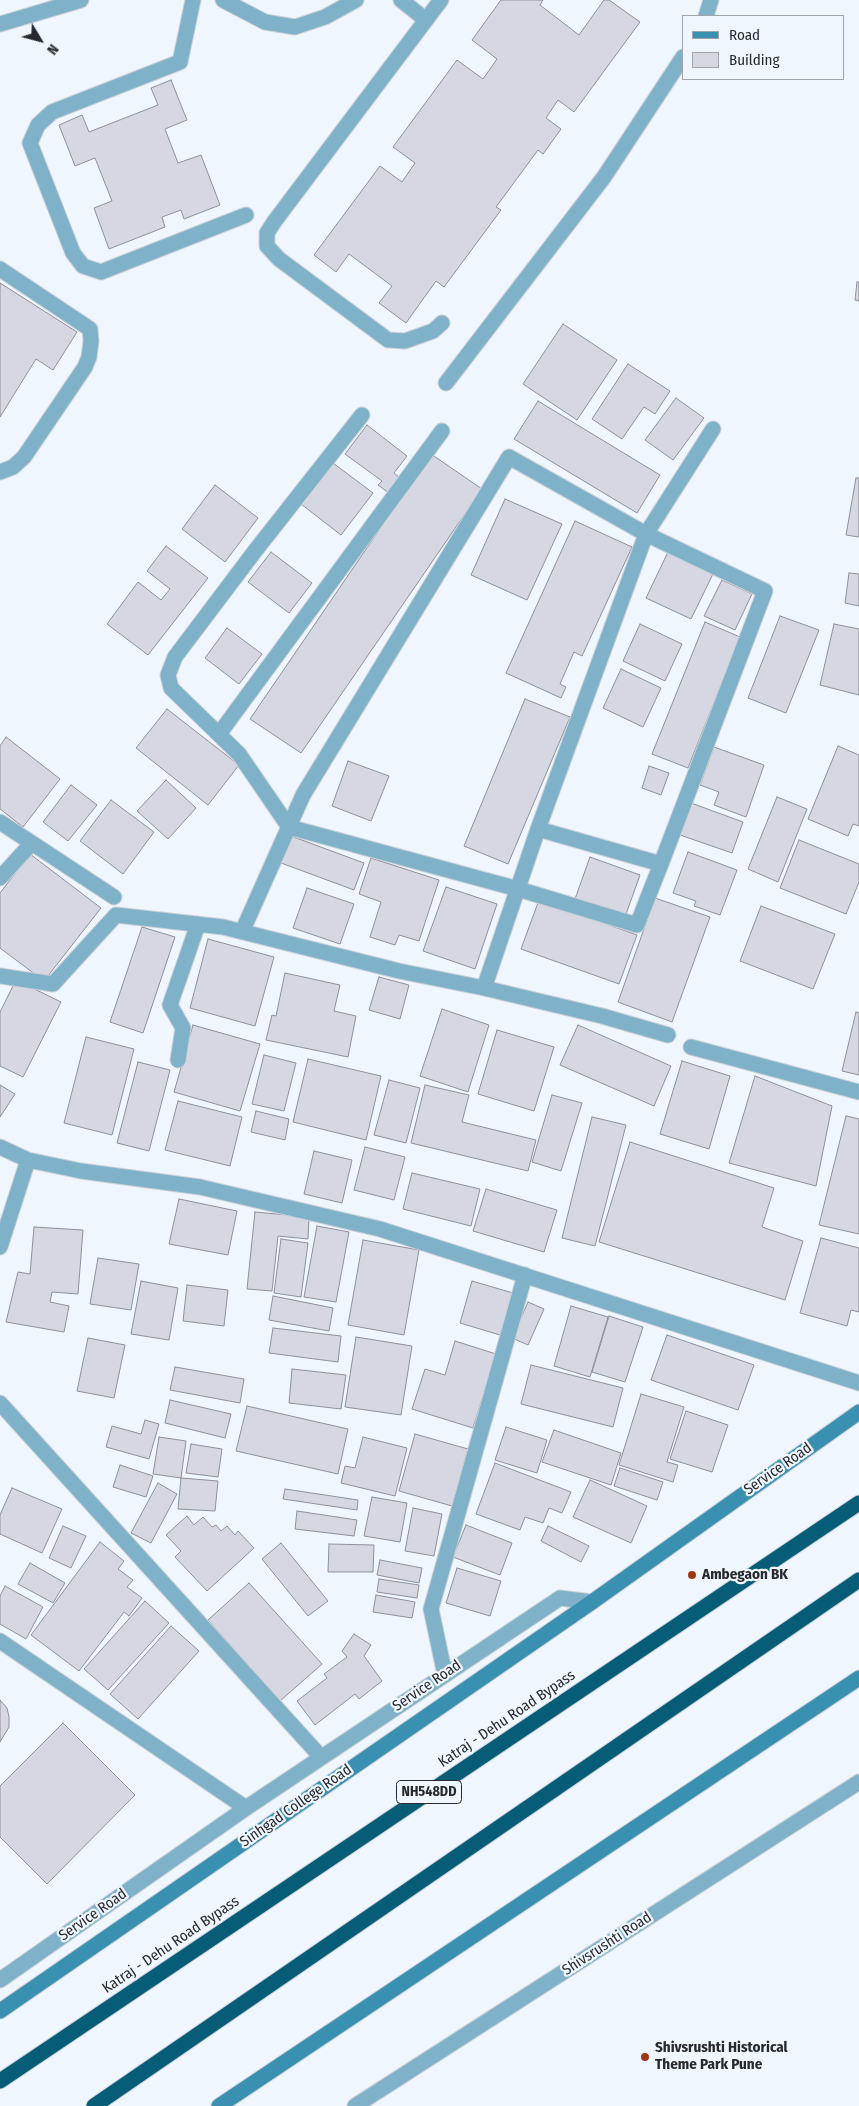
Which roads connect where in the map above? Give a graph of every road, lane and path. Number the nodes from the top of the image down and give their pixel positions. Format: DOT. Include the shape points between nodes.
graph roads {
  1 [pos="81,0"];
  2 [pos="193,0"];
  3 [pos="223,0"];
  4 [pos="356,0"];
  5 [pos="400,0"];
  6 [pos="441,0"];
  7 [pos="711,0"];
  8 [pos="45,6"];
  9 [pos="706,15"];
  10 [pos="426,20"];
  11 [pos="0,24"];
  12 [pos="682,59"];
  13 [pos="246,215"];
  14 [pos="0,269"];
  15 [pos="442,323"];
  16 [pos="446,383"];
  17 [pos="362,415"];
  18 [pos="713,429"];
  19 [pos="442,431"];
  20 [pos="0,472"];
  21 [pos="646,534"];
  22 [pos="219,734"];
  23 [pos="0,822"];
  24 [pos="289,827"];
  25 [pos="538,829"];
  26 [pos="32,844"];
  27 [pos="661,864"];
  28 [pos="0,878"];
  29 [pos="518,889"];
  30 [pos="114,897"];
  31 [pos="198,924"];
  32 [pos="242,932"];
  33 [pos="0,976"];
  34 [pos="484,988"];
  35 [pos="668,1035"];
  36 [pos="692,1046"];
  37 [pos="178,1060"];
  38 [pos="859,1092"];
  39 [pos="0,1148"];
  40 [pos="28,1160"];
  41 [pos="0,1247"];
  42 [pos="526,1275"];
  43 [pos="859,1383"];
  44 [pos="0,1403"];
  45 [pos="859,1412"];
  46 [pos="859,1503"];
  47 [pos="859,1580"];
  48 [pos="592,1602"];
  49 [pos="0,1641"];
  50 [pos="445,1674"];
  51 [pos="859,1678"];
  52 [pos="321,1757"];
  53 [pos="859,1782"];
  54 [pos="246,1808"];
  55 [pos="0,1980"];
  56 [pos="0,2011"];
  57 [pos="0,2081"];
  58 [pos="94,2106"];
  59 [pos="219,2106"];
  60 [pos="355,2106"];
  1 -- 8 [label="street"];
  2 -- 13 [label="street" via="180,62 52,112 38,125 30,143 73,253 84,266 101,272"];
  3 -- 4 [label="street" via="266,22 295,27 325,17"];
  5 -- 10 [label="street"];
  6 -- 10 [label="street"];
  7 -- 9 [label="street"];
  8 -- 11 [label="street"];
  10 -- 15 [label="street" via="274,222 267,233 267,246 279,259 388,340 405,340 433,331"];
  12 -- 16 [label="street" via="604,177"];
  14 -- 20 [label="street" via="90,329 91,341 85,367 24,458"];
  17 -- 22 [label="street" via="255,551 176,657 168,674 171,688"];
  18 -- 21 [label="street"];
  19 -- 22 [label="street"];
  21 -- 24 [label="street" via="510,457 303,795"];
  21 -- 25 [label="street"];
  21 -- 27 [label="street" via="765,591"];
  22 -- 24 [label="street" via="252,772"];
  23 -- 26 [label="street"];
  24 -- 29 [label="street"];
  24 -- 32 [label="street"];
  25 -- 27 [label="street"];
  25 -- 29 [label="street"];
  26 -- 28 [label="street"];
  26 -- 30 [label="street"];
  27 -- 29 [label="street" via="637,925"];
  29 -- 34 [label="street"];
  31 -- 32 [label="street"];
  31 -- 33 [label="street" via="116,915 54,984"];
  31 -- 37 [label="street" via="170,1005 183,1028"];
  32 -- 34 [label="street" via="399,971"];
  34 -- 35 [label="street"];
  36 -- 38 [label="street"];
  39 -- 40 [label="street"];
  40 -- 41 [label="street"];
  40 -- 42 [label="street" via="81,1172 200,1187 380,1229"];
  42 -- 43 [label="street"];
  42 -- 50 [label="street" via="431,1609"];
  44 -- 52 [label="street"];
  45 -- 48 [label="street, Service Road"];
  46 -- 57 [label="highway, Katraj - Dehu Road Bypass / NH548DD"];
  47 -- 58 [label="highway"];
  48 -- 50 [label="street, Service Road" via="560,1598"];
  48 -- 56 [label="street, Sinhgad College Road"];
  49 -- 54 [label="street"];
  50 -- 52 [label="street, Service Road"];
  51 -- 59 [label="street"];
  52 -- 54 [label="street, Service Road"];
  53 -- 60 [label="street, Shivsrushti Road"];
  54 -- 55 [label="street, Service Road"];
}
